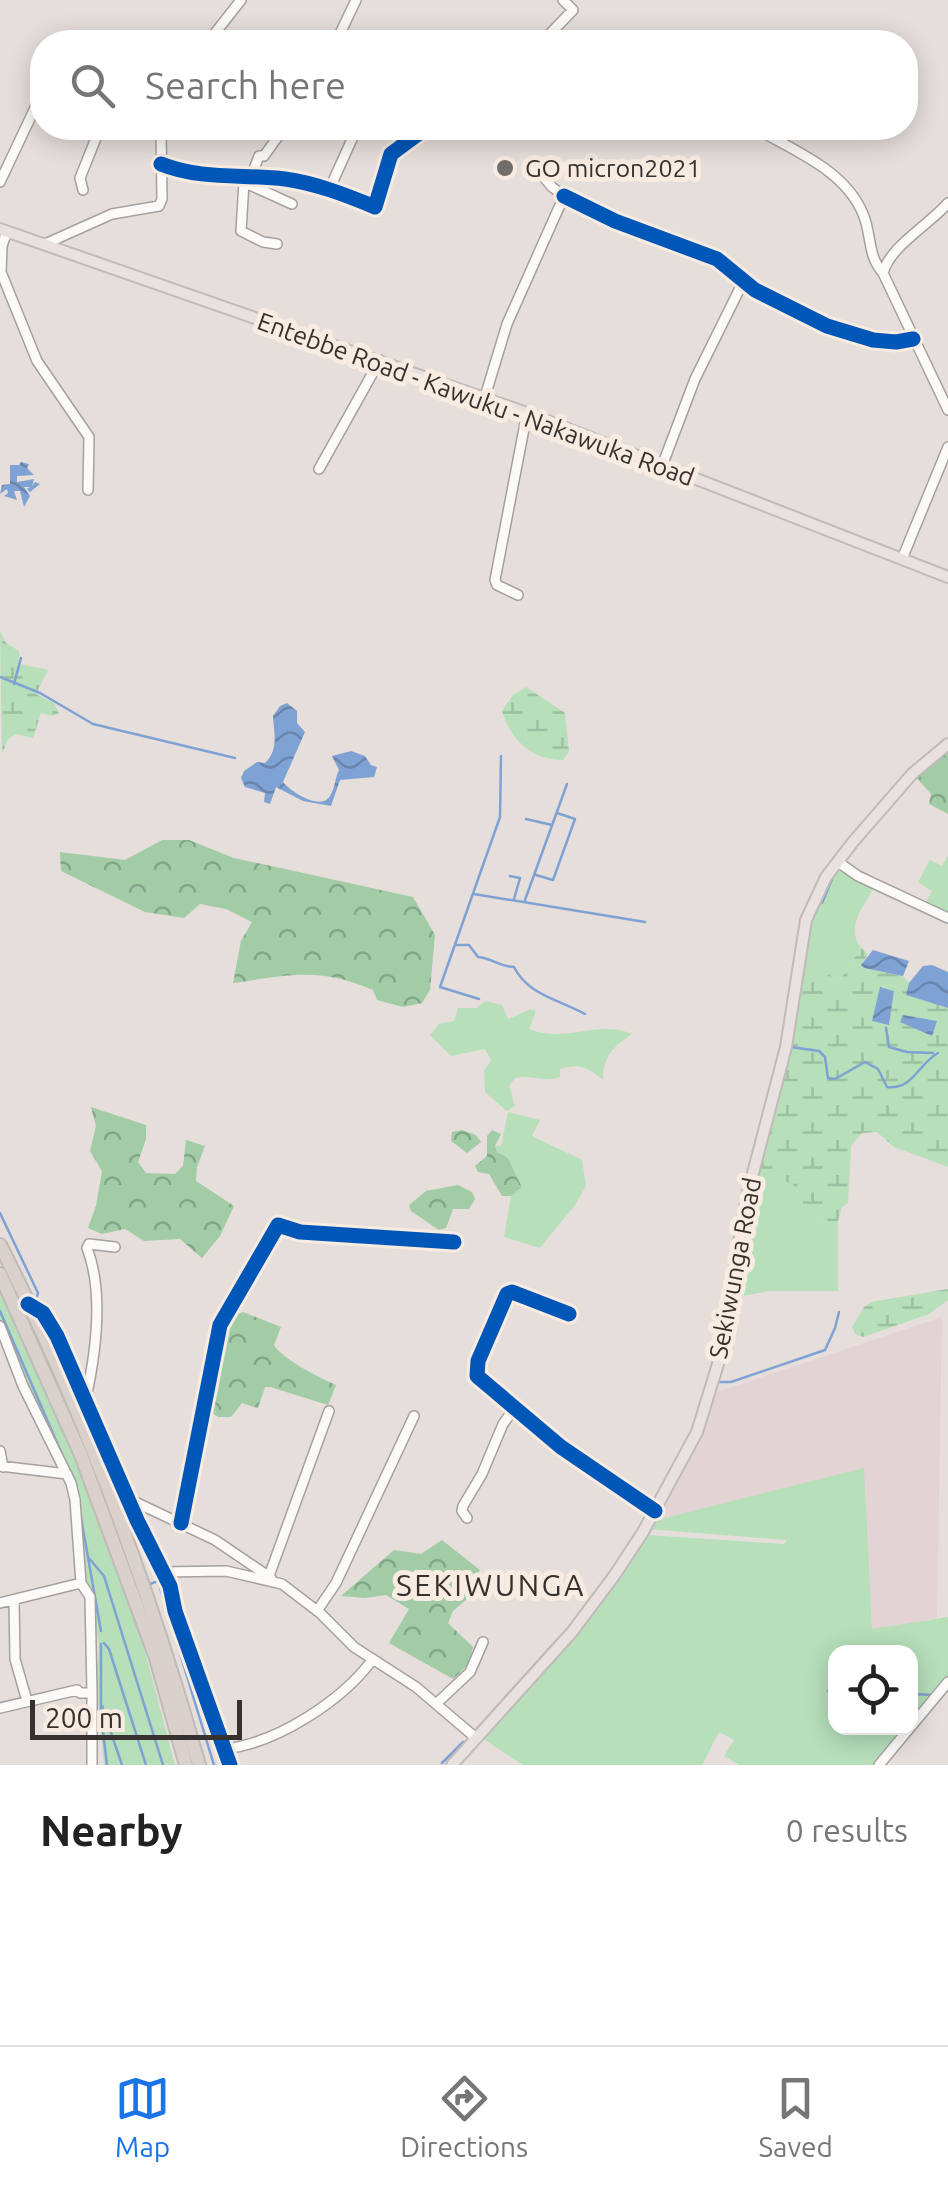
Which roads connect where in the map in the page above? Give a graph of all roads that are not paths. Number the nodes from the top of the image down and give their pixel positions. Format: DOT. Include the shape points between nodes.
graph roads {
  1 [pos="241,0"];
  2 [pos="356,0"];
  3 [pos="563,0"];
  4 [pos="217,30"];
  5 [pos="342,30"];
  6 [pos="556,30"];
  7 [pos="30,118"];
  8 [pos="95,140"];
  9 [pos="160,140"];
  10 [pos="275,140"];
  11 [pos="352,140"];
  12 [pos="410,140"];
  13 [pos="775,140"];
  14 [pos="161,164"];
  15 [pos="537,168"];
  16 [pos="243,179"];
  17 [pos="0,182"];
  18 [pos="83,190"];
  19 [pos="329,190"];
  20 [pos="564,196"];
  21 [pos="948,203"];
  22 [pos="292,204"];
  23 [pos="4,230"];
  24 [pos="46,244"];
  25 [pos="277,244"];
  26 [pos="883,272"];
  27 [pos="743,282"];
  28 [pos="913,339"];
  29 [pos="380,360"];
  30 [pos="484,400"];
  31 [pos="948,410"];
  32 [pos="527,413"];
  33 [pos="948,447"];
  34 [pos="662,466"];
  35 [pos="319,469"];
  36 [pos="88,490"];
  37 [pos="902,558"];
  38 [pos="948,577"];
  39 [pos="518,595"];
  40 [pos="948,744"];
  41 [pos="838,862"];
  42 [pos="948,918"];
  43 [pos="454,1242"];
  44 [pos="0,1245"];
  45 [pos="114,1247"];
  46 [pos="0,1274"];
  47 [pos="28,1304"];
  48 [pos="568,1314"];
  49 [pos="0,1326"];
  50 [pos="85,1399"];
  51 [pos="329,1411"];
  52 [pos="414,1416"];
  53 [pos="528,1417"];
  54 [pos="0,1451"];
  55 [pos="2,1467"];
  56 [pos="67,1474"];
  57 [pos="129,1499"];
  58 [pos="655,1510"];
  59 [pos="467,1518"];
  60 [pos="182,1523"];
  61 [pos="163,1572"];
  62 [pos="268,1576"];
  63 [pos="81,1583"];
  64 [pos="282,1584"];
  65 [pos="14,1600"];
  66 [pos="0,1603"];
  67 [pos="317,1611"];
  68 [pos="484,1642"];
  69 [pos="373,1659"];
  70 [pos="948,1682"];
  71 [pos="92,1693"];
  72 [pos="27,1701"];
  73 [pos="436,1704"];
  74 [pos="0,1708"];
  75 [pos="476,1738"];
  76 [pos="225,1749"];
  77 [pos="92,1765"];
  78 [pos="186,1765"];
  79 [pos="199,1765"];
  80 [pos="230,1765"];
  81 [pos="449,1765"];
  82 [pos="880,1765"];
  1 -- 4 [label="street"];
  2 -- 5 [label="street"];
  3 -- 6 [label="street" via="573,10"];
  7 -- 17 [label="street"];
  8 -- 18 [label="street" via="80,178"];
  9 -- 14 [label="street"];
  10 -- 16 [label="street"];
  11 -- 19 [label="street"];
  12 -- 19 [label="street" via="391,154 375,207"];
  13 -- 26 [label="street" via="839,178 854,196"];
  14 -- 16 [label="street"];
  14 -- 24 [label="street" via="159,206 112,214"];
  15 -- 20 [label="street"];
  16 -- 19 [label="street" via="284,179"];
  16 -- 22 [label="street"];
  16 -- 25 [label="street" via="241,231"];
  20 -- 27 [label="street" via="717,259"];
  20 -- 30 [label="street" via="507,324"];
  21 -- 26 [label="street" via="894,252"];
  23 -- 24 [label="main road, Entebbe Road - Kawuku - Nakawuka Road"];
  23 -- 36 [label="street" via="1,272 37,360 89,437"];
  24 -- 29 [label="main road, Entebbe Road - Kawuku - Nakawuka Road"];
  26 -- 28 [label="street"];
  27 -- 28 [label="street" via="827,326 873,340"];
  27 -- 34 [label="street"];
  28 -- 31 [label="street"];
  29 -- 30 [label="main road, Entebbe Road - Kawuku - Nakawuka Road"];
  29 -- 35 [label="street"];
  30 -- 32 [label="main road, Entebbe Road - Kawuku - Nakawuka Road"];
  32 -- 34 [label="main road, Entebbe Road - Kawuku - Nakawuka Road"];
  32 -- 39 [label="street" via="496,580"];
  33 -- 37 [label="street"];
  34 -- 37 [label="main road, Entebbe Road - Kawuku - Nakawuka Road"];
  37 -- 38 [label="main road, Entebbe Road - Kawuku - Nakawuka Road"];
  40 -- 41 [label="main road, Sekiwunga Road" via="912,774"];
  41 -- 42 [label="street"];
  41 -- 58 [label="main road, Sekiwunga Road" via="806,920 786,1047 747,1196 708,1401"];
  43 -- 60 [label="street" via="300,1232 278,1224 220,1326"];
  44 -- 47 [label="highway"];
  45 -- 50 [label="street" via="87,1248 96,1302"];
  46 -- 78 [label="highway" via="81,1454"];
  47 -- 50 [label="street" via="46,1317"];
  47 -- 79 [label="highway" via="130,1553"];
  48 -- 53 [label="street" via="512,1292 491,1327 477,1376"];
  49 -- 56 [label="street"];
  50 -- 57 [label="street"];
  51 -- 62 [label="street"];
  52 -- 67 [label="street"];
  53 -- 58 [label="street" via="561,1448"];
  53 -- 59 [label="street" via="514,1412 502,1424 463,1506"];
  54 -- 55 [label="street"];
  55 -- 56 [label="street"];
  56 -- 63 [label="street"];
  57 -- 60 [label="street"];
  57 -- 61 [label="street"];
  58 -- 75 [label="main road, Sekiwunga Road" via="572,1632"];
  60 -- 62 [label="street"];
  61 -- 64 [label="street" via="226,1571"];
  61 -- 76 [label="street"];
  62 -- 64 [label="street"];
  63 -- 65 [label="street"];
  63 -- 71 [label="street" via="90,1596"];
  64 -- 67 [label="street"];
  65 -- 66 [label="street"];
  65 -- 72 [label="street" via="15,1658"];
  67 -- 69 [label="street"];
  68 -- 73 [label="street" via="470,1672"];
  69 -- 73 [label="street"];
  69 -- 76 [label="street" via="345,1688 268,1740"];
  70 -- 82 [label="street"];
  71 -- 72 [label="street"];
  71 -- 77 [label="street"];
  72 -- 74 [label="street"];
  73 -- 75 [label="street"];
  75 -- 81 [label="main road, Sekiwunga Road"];
  76 -- 80 [label="street"];
}
